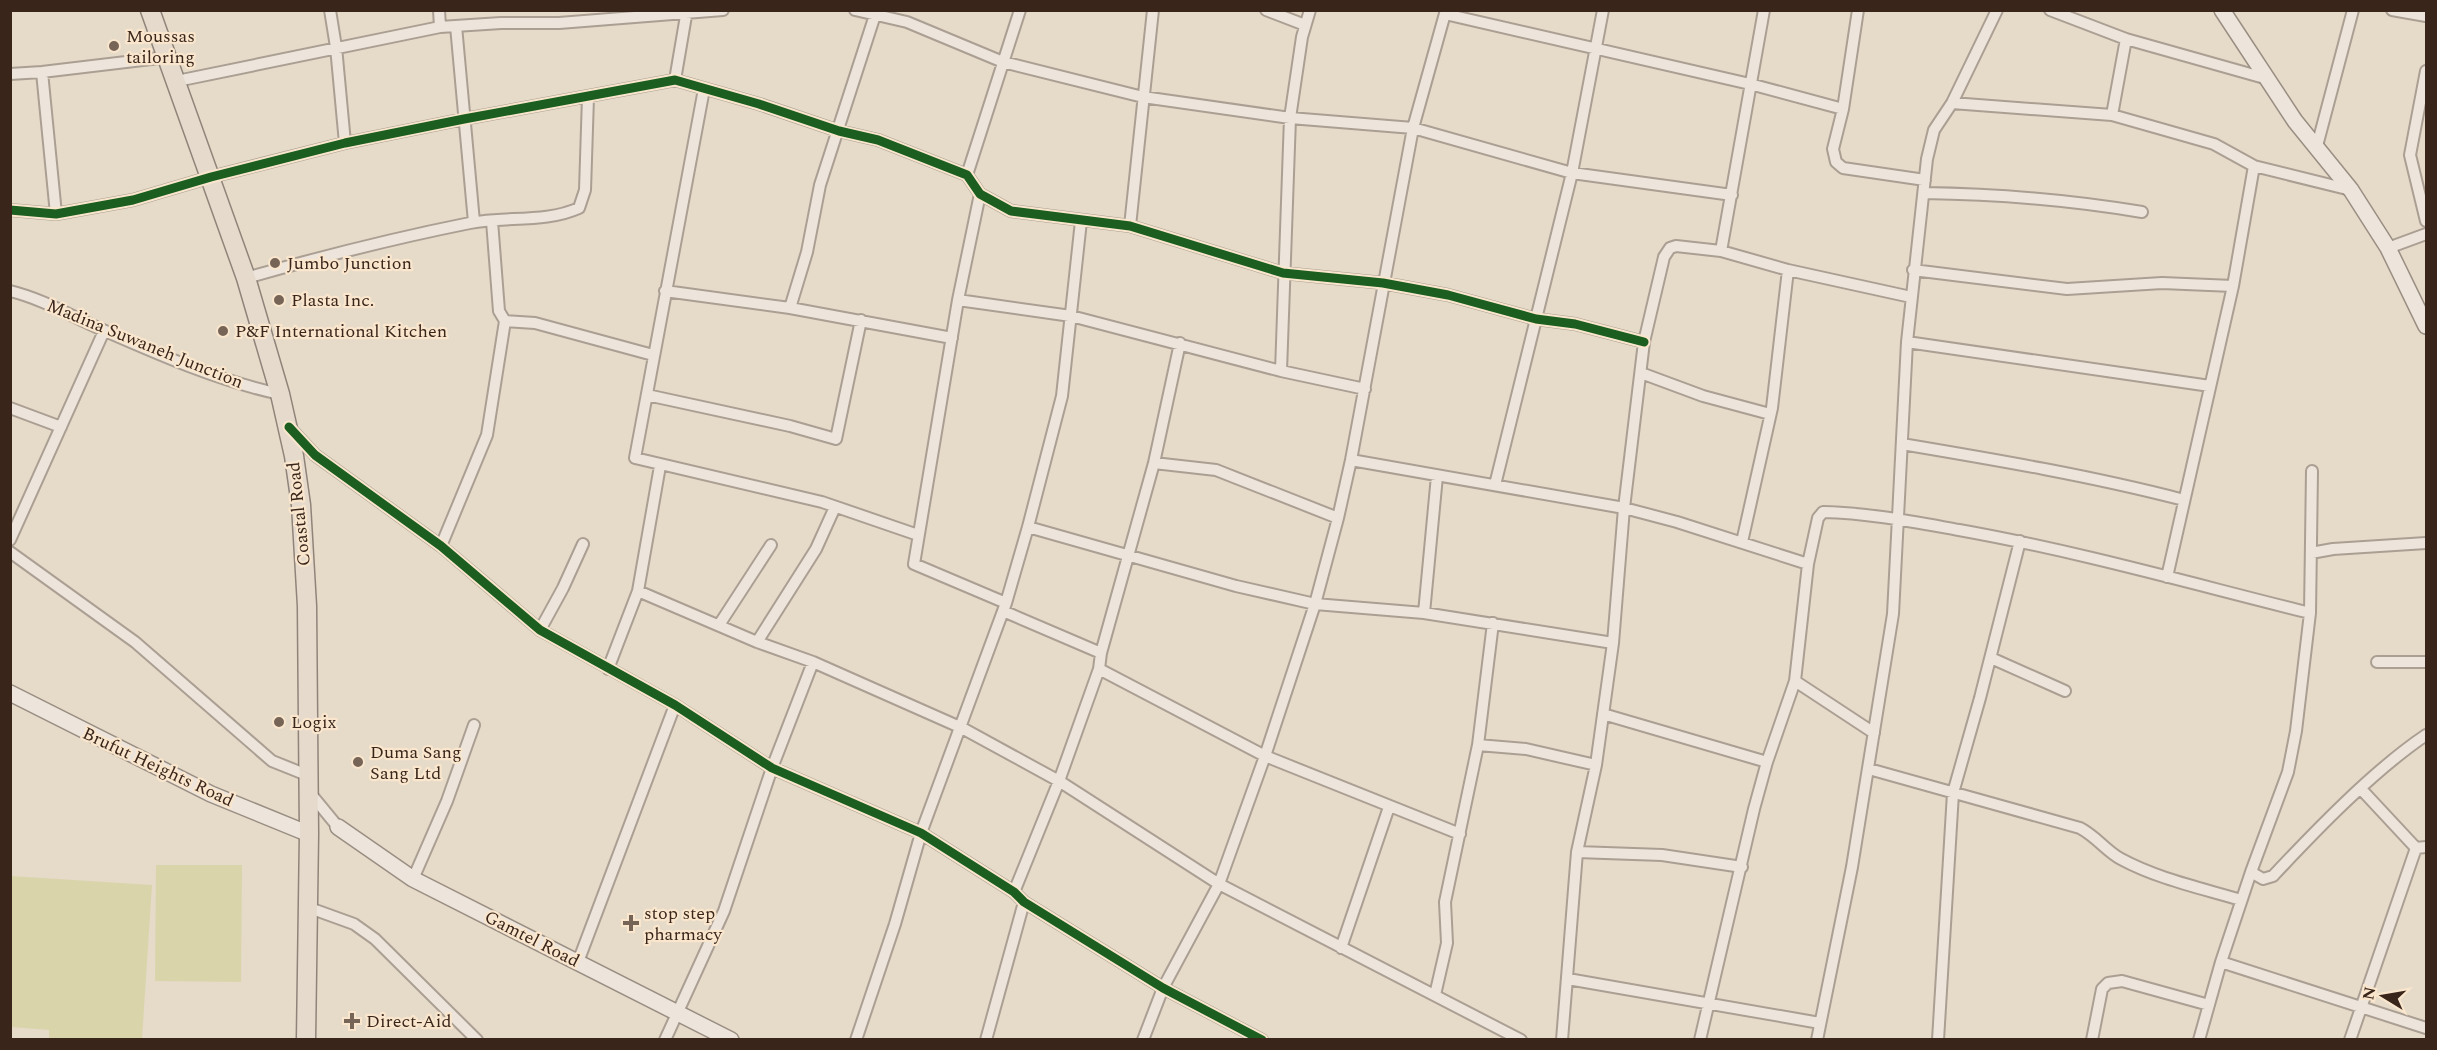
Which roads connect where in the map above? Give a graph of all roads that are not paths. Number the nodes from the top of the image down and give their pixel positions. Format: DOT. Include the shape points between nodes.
graph roads {
  1 [pos="150,10"];
  2 [pos="330,10"];
  3 [pos="439,10"];
  4 [pos="723,10"];
  5 [pos="855,10"];
  6 [pos="911,10"];
  7 [pos="1020,10"];
  8 [pos="1153,10"];
  9 [pos="1266,10"];
  10 [pos="1310,10"];
  11 [pos="1603,10"];
  12 [pos="1764,10"];
  13 [pos="1858,10"];
  14 [pos="1997,10"];
  15 [pos="2050,10"];
  16 [pos="2222,10"];
  17 [pos="2353,10"];
  18 [pos="2392,10"];
  19 [pos="687,12"];
  20 [pos="1445,12"];
  21 [pos="875,15"];
  22 [pos="2427,16"];
  23 [pos="907,22"];
  24 [pos="1305,25"];
  25 [pos="456,26"];
  26 [pos="440,27"];
  27 [pos="2126,39"];
  28 [pos="336,47"];
  29 [pos="1596,50"];
  30 [pos="168,57"];
  31 [pos="1003,62"];
  32 [pos="2427,71"];
  33 [pos="42,72"];
  34 [pos="10,74"];
  35 [pos="2268,79"];
  36 [pos="675,80"];
  37 [pos="177,81"];
  38 [pos="1750,84"];
  39 [pos="704,89"];
  40 [pos="588,97"];
  41 [pos="1143,97"];
  42 [pos="1952,103"];
  43 [pos="2423,105"];
  44 [pos="1843,109"];
  45 [pos="2112,115"];
  46 [pos="1290,118"];
  47 [pos="464,119"];
  48 [pos="1413,128"];
  49 [pos="839,130"];
  50 [pos="345,143"];
  51 [pos="2317,146"];
  52 [pos="2254,166"];
  53 [pos="1572,173"];
  54 [pos="967,175"];
  55 [pos="211,177"];
  56 [pos="1925,180"];
  57 [pos="2351,190"];
  58 [pos="980,194"];
  59 [pos="1924,194"];
  60 [pos="1732,195"];
  61 [pos="10,210"];
  62 [pos="2142,212"];
  63 [pos="56,214"];
  64 [pos="1081,220"];
  65 [pos="492,221"];
  66 [pos="2427,221"];
  67 [pos="474,222"];
  68 [pos="1130,226"];
  69 [pos="2427,234"];
  70 [pos="2388,248"];
  71 [pos="1721,251"];
  72 [pos="1788,270"];
  73 [pos="1913,270"];
  74 [pos="1283,273"];
  75 [pos="246,278"];
  76 [pos="1383,283"];
  77 [pos="2233,286"];
  78 [pos="10,291"];
  79 [pos="665,291"];
  80 [pos="1911,297"];
  81 [pos="958,300"];
  82 [pos="790,308"];
  83 [pos="1071,316"];
  84 [pos="1536,319"];
  85 [pos="861,320"];
  86 [pos="505,321"];
  87 [pos="2427,326"];
  88 [pos="104,331"];
  89 [pos="952,338"];
  90 [pos="1644,342"];
  91 [pos="1906,342"];
  92 [pos="1180,343"];
  93 [pos="653,355"];
  94 [pos="1281,371"];
  95 [pos="1641,373"];
  96 [pos="2210,386"];
  97 [pos="1365,389"];
  98 [pos="280,394"];
  99 [pos="647,395"];
  100 [pos="10,408"];
  101 [pos="1770,414"];
  102 [pos="289,427"];
  103 [pos="61,428"];
  104 [pos="1902,444"];
  105 [pos="1351,460"];
  106 [pos="1154,463"];
  107 [pos="660,466"];
  108 [pos="2312,471"];
  109 [pos="1437,476"];
  110 [pos="1495,485"];
  111 [pos="2184,500"];
  112 [pos="835,507"];
  113 [pos="1624,508"];
  114 [pos="1338,518"];
  115 [pos="1899,519"];
  116 [pos="1028,527"];
  117 [pos="918,535"];
  118 [pos="10,540"];
  119 [pos="2020,541"];
  120 [pos="1742,542"];
  121 [pos="2427,543"];
  122 [pos="583,544"];
  123 [pos="771,545"];
  124 [pos="441,546"];
  125 [pos="10,552"];
  126 [pos="2311,553"];
  127 [pos="1127,557"];
  128 [pos="1808,564"];
  129 [pos="2167,577"];
  130 [pos="638,591"];
  131 [pos="1315,604"];
  132 [pos="1005,607"];
  133 [pos="1424,613"];
  134 [pos="2310,613"];
  135 [pos="1493,623"];
  136 [pos="719,625"];
  137 [pos="540,630"];
  138 [pos="757,642"];
  139 [pos="1613,643"];
  140 [pos="1101,653"];
  141 [pos="1990,658"];
  142 [pos="813,662"];
  143 [pos="2377,662"];
  144 [pos="2427,662"];
  145 [pos="608,669"];
  146 [pos="1099,669"];
  147 [pos="1795,681"];
  148 [pos="2065,691"];
  149 [pos="10,693"];
  150 [pos="675,705"];
  151 [pos="1603,714"];
  152 [pos="474,725"];
  153 [pos="962,728"];
  154 [pos="1874,733"];
  155 [pos="2427,735"];
  156 [pos="1478,745"];
  157 [pos="1265,756"];
  158 [pos="1767,762"];
  159 [pos="1596,765"];
  160 [pos="772,768"];
  161 [pos="1869,769"];
  162 [pos="1059,781"];
  163 [pos="308,783"];
  164 [pos="2361,789"];
  165 [pos="1953,793"];
  166 [pos="1389,807"];
  167 [pos="338,827"];
  168 [pos="921,833"];
  169 [pos="309,834"];
  170 [pos="1460,834"];
  171 [pos="2421,848"];
  172 [pos="1577,852"];
  173 [pos="1742,867"];
  174 [pos="2251,872"];
  175 [pos="413,879"];
  176 [pos="1219,884"];
  177 [pos="1014,892"];
  178 [pos="2241,900"];
  179 [pos="1024,902"];
  180 [pos="307,907"];
  181 [pos="1341,948"];
  182 [pos="578,962"];
  183 [pos="2221,962"];
  184 [pos="1568,979"];
  185 [pos="1163,988"];
  186 [pos="1435,995"];
  187 [pos="1709,1002"];
  188 [pos="2210,1005"];
  189 [pos="2361,1008"];
  190 [pos="678,1014"];
  191 [pos="1820,1023"];
  192 [pos="2427,1028"];
  193 [pos="306,1040"];
  194 [pos="477,1040"];
  195 [pos="665,1040"];
  196 [pos="731,1040"];
  197 [pos="856,1040"];
  198 [pos="986,1040"];
  199 [pos="1143,1040"];
  200 [pos="1262,1040"];
  201 [pos="1521,1040"];
  202 [pos="1562,1040"];
  203 [pos="1700,1040"];
  204 [pos="1817,1040"];
  205 [pos="1938,1040"];
  206 [pos="2092,1040"];
  207 [pos="2199,1040"];
  208 [pos="2350,1040"];
  1 -- 30 [label="main road, Coastal Road"];
  2 -- 28 [label="street"];
  3 -- 26 [label="street"];
  4 -- 19 [label="street"];
  5 -- 21 [label="street"];
  6 -- 23 [label="street"];
  7 -- 31 [label="street"];
  8 -- 41 [label="street"];
  9 -- 24 [label="street"];
  10 -- 24 [label="street"];
  11 -- 29 [label="street"];
  12 -- 38 [label="street"];
  13 -- 44 [label="street"];
  14 -- 42 [label="street"];
  15 -- 27 [label="street"];
  16 -- 35 [label="street"];
  17 -- 51 [label="street"];
  18 -- 22 [label="street"];
  19 -- 25 [label="street" via="559,23"];
  19 -- 36 [label="street"];
  20 -- 29 [label="street"];
  20 -- 48 [label="street"];
  21 -- 23 [label="street"];
  21 -- 49 [label="street"];
  23 -- 31 [label="street"];
  24 -- 46 [label="street"];
  25 -- 26 [label="street"];
  25 -- 47 [label="street"];
  26 -- 28 [label="street"];
  27 -- 35 [label="street"];
  27 -- 45 [label="street"];
  28 -- 37 [label="street"];
  28 -- 50 [label="street"];
  29 -- 38 [label="street"];
  29 -- 53 [label="street"];
  30 -- 33 [label="street"];
  30 -- 37 [label="main road, Coastal Road"];
  31 -- 41 [label="street"];
  31 -- 54 [label="street"];
  32 -- 43 [label="street"];
  33 -- 34 [label="street"];
  33 -- 63 [label="street"];
  35 -- 51 [label="street"];
  36 -- 39 [label="street"];
  36 -- 40 [label="street"];
  37 -- 55 [label="main road, Coastal Road"];
  38 -- 44 [label="street"];
  38 -- 60 [label="street"];
  39 -- 49 [label="street"];
  39 -- 79 [label="street"];
  40 -- 47 [label="street"];
  40 -- 65 [label="street" via="585,190 579,208 565,214"];
  41 -- 46 [label="street"];
  41 -- 68 [label="street"];
  42 -- 45 [label="street"];
  42 -- 56 [label="street" via="1934,130"];
  43 -- 66 [label="street" via="2410,155"];
  44 -- 56 [label="street" via="1833,149 1836,162 1843,168"];
  45 -- 52 [label="street" via="2214,144"];
  46 -- 48 [label="street"];
  46 -- 74 [label="street"];
  47 -- 50 [label="street"];
  47 -- 67 [label="street"];
  48 -- 53 [label="street"];
  48 -- 76 [label="street"];
  49 -- 54 [label="street" via="878,140"];
  49 -- 82 [label="street" via="820,185 807,252"];
  50 -- 55 [label="street"];
  51 -- 57 [label="street"];
  52 -- 57 [label="street"];
  52 -- 77 [label="street"];
  53 -- 60 [label="street"];
  53 -- 84 [label="street"];
  54 -- 58 [label="street"];
  55 -- 63 [label="street" via="133,200"];
  55 -- 75 [label="main road, Coastal Road"];
  56 -- 59 [label="street"];
  57 -- 70 [label="street"];
  58 -- 64 [label="street" via="1011,212"];
  58 -- 81 [label="street"];
  59 -- 62 [label="street" via="1986,194"];
  59 -- 73 [label="street"];
  60 -- 71 [label="street"];
  61 -- 63 [label="street"];
  64 -- 68 [label="street"];
  64 -- 83 [label="street"];
  65 -- 67 [label="street"];
  65 -- 86 [label="street" via="499,310"];
  67 -- 75 [label="street"];
  68 -- 74 [label="street"];
  69 -- 70 [label="street"];
  70 -- 87 [label="street"];
  71 -- 72 [label="street"];
  71 -- 90 [label="street" via="1670,248 1664,257"];
  72 -- 80 [label="street"];
  72 -- 101 [label="street"];
  73 -- 77 [label="street" via="2067,289 2162,283"];
  73 -- 80 [label="street"];
  74 -- 76 [label="street"];
  74 -- 94 [label="street"];
  75 -- 98 [label="main road, Coastal Road"];
  76 -- 84 [label="street" via="1448,295"];
  76 -- 97 [label="street"];
  77 -- 96 [label="street"];
  78 -- 88 [label="street, Madina Suwaneh Junction"];
  79 -- 82 [label="street"];
  79 -- 93 [label="street"];
  80 -- 91 [label="street"];
  81 -- 83 [label="street"];
  81 -- 89 [label="street"];
  82 -- 85 [label="street"];
  83 -- 92 [label="street"];
  83 -- 116 [label="street" via="1062,396"];
  84 -- 90 [label="street" via="1575,324"];
  84 -- 110 [label="street"];
  85 -- 89 [label="street"];
  85 -- 99 [label="street" via="836,439"];
  86 -- 93 [label="street" via="535,323"];
  86 -- 124 [label="street" via="487,435"];
  88 -- 98 [label="street, Madina Suwaneh Junction" via="252,388"];
  88 -- 103 [label="street"];
  89 -- 117 [label="street"];
  90 -- 95 [label="street"];
  91 -- 96 [label="street"];
  91 -- 104 [label="street"];
  92 -- 94 [label="street"];
  92 -- 106 [label="street"];
  93 -- 99 [label="street"];
  94 -- 97 [label="street"];
  95 -- 101 [label="street" via="1703,396"];
  95 -- 113 [label="street"];
  96 -- 111 [label="street"];
  97 -- 105 [label="street"];
  98 -- 102 [label="main road, Coastal Road"];
  99 -- 107 [label="street" via="635,458"];
  100 -- 103 [label="street"];
  101 -- 120 [label="street"];
  102 -- 124 [label="street" via="315,455"];
  102 -- 163 [label="main road, Coastal Road" via="304,546"];
  103 -- 118 [label="street"];
  104 -- 111 [label="street" via="2018,463"];
  104 -- 115 [label="street"];
  105 -- 109 [label="street"];
  105 -- 114 [label="street"];
  106 -- 114 [label="street" via="1216,470"];
  106 -- 127 [label="street"];
  107 -- 112 [label="street"];
  107 -- 130 [label="street"];
  108 -- 126 [label="street"];
  109 -- 110 [label="street"];
  109 -- 133 [label="street"];
  110 -- 113 [label="street"];
  111 -- 129 [label="street"];
  112 -- 117 [label="street"];
  112 -- 138 [label="street" via="816,549"];
  113 -- 120 [label="street"];
  113 -- 139 [label="street"];
  114 -- 131 [label="street"];
  115 -- 119 [label="street"];
  115 -- 128 [label="street" via="1823,512 1818,518"];
  115 -- 154 [label="street" via="1893,614"];
  116 -- 127 [label="street"];
  116 -- 132 [label="street"];
  117 -- 132 [label="street" via="914,564"];
  119 -- 129 [label="street"];
  119 -- 141 [label="street"];
  120 -- 128 [label="street"];
  121 -- 126 [label="street"];
  122 -- 137 [label="street"];
  123 -- 136 [label="street"];
  124 -- 137 [label="street"];
  125 -- 163 [label="street" via="135,642 272,761"];
  126 -- 134 [label="street"];
  127 -- 131 [label="street"];
  127 -- 140 [label="street"];
  128 -- 147 [label="street"];
  129 -- 134 [label="street"];
  130 -- 136 [label="street"];
  130 -- 145 [label="street"];
  131 -- 133 [label="street"];
  131 -- 157 [label="street"];
  132 -- 140 [label="street"];
  132 -- 153 [label="street"];
  133 -- 135 [label="street"];
  134 -- 174 [label="street" via="2288,772"];
  135 -- 139 [label="street"];
  135 -- 156 [label="street"];
  136 -- 138 [label="street"];
  137 -- 145 [label="street"];
  138 -- 142 [label="street"];
  139 -- 151 [label="street"];
  140 -- 146 [label="street"];
  141 -- 148 [label="street"];
  141 -- 165 [label="street"];
  142 -- 153 [label="street"];
  142 -- 160 [label="street"];
  143 -- 144 [label="street"];
  145 -- 150 [label="street"];
  146 -- 157 [label="street"];
  146 -- 162 [label="street"];
  147 -- 154 [label="street"];
  147 -- 158 [label="street"];
  149 -- 169 [label="street, Brufut Heights Road" via="211,794"];
  150 -- 160 [label="street"];
  150 -- 182 [label="street"];
  151 -- 158 [label="street"];
  151 -- 159 [label="street"];
  152 -- 175 [label="street"];
  153 -- 162 [label="street"];
  153 -- 168 [label="street"];
  154 -- 161 [label="street"];
  155 -- 164 [label="street"];
  156 -- 159 [label="street" via="1526,749"];
  156 -- 170 [label="street"];
  157 -- 166 [label="street"];
  157 -- 176 [label="street"];
  158 -- 173 [label="street"];
  159 -- 172 [label="street"];
  160 -- 168 [label="street"];
  160 -- 190 [label="street" via="724,911"];
  161 -- 165 [label="street"];
  161 -- 191 [label="street"];
  162 -- 176 [label="street"];
  162 -- 177 [label="street"];
  163 -- 167 [label="street"];
  163 -- 169 [label="main road, Coastal Road"];
  164 -- 171 [label="street"];
  164 -- 174 [label="street" via="2273,876 2263,879"];
  165 -- 178 [label="street" via="2080,828 2094,835 2117,857 2139,868"];
  165 -- 205 [label="street"];
  166 -- 170 [label="street"];
  166 -- 181 [label="street"];
  167 -- 175 [label="street, Gamtel Road"];
  168 -- 177 [label="street"];
  168 -- 197 [label="street"];
  169 -- 180 [label="main road, Coastal Road"];
  170 -- 186 [label="street" via="1445,902 1447,943"];
  171 -- 189 [label="street"];
  172 -- 173 [label="street" via="1662,855"];
  172 -- 184 [label="street"];
  173 -- 187 [label="street"];
  174 -- 178 [label="street"];
  175 -- 182 [label="street, Gamtel Road"];
  176 -- 181 [label="street"];
  176 -- 185 [label="street"];
  177 -- 179 [label="street"];
  178 -- 183 [label="street"];
  179 -- 185 [label="street"];
  179 -- 198 [label="street"];
  180 -- 193 [label="main road, Coastal Road"];
  180 -- 194 [label="street" via="354,924 375,939"];
  181 -- 186 [label="street"];
  182 -- 190 [label="street, Gamtel Road"];
  183 -- 188 [label="street"];
  183 -- 189 [label="street"];
  184 -- 187 [label="street"];
  184 -- 202 [label="street"];
  185 -- 199 [label="street"];
  185 -- 200 [label="street"];
  186 -- 201 [label="street"];
  187 -- 191 [label="street"];
  187 -- 203 [label="street"];
  188 -- 206 [label="street" via="2122,981 2108,983 2102,989"];
  188 -- 207 [label="street"];
  189 -- 192 [label="street"];
  189 -- 208 [label="street"];
  190 -- 195 [label="street"];
  190 -- 196 [label="street, Gamtel Road"];
  191 -- 204 [label="street"];
}
